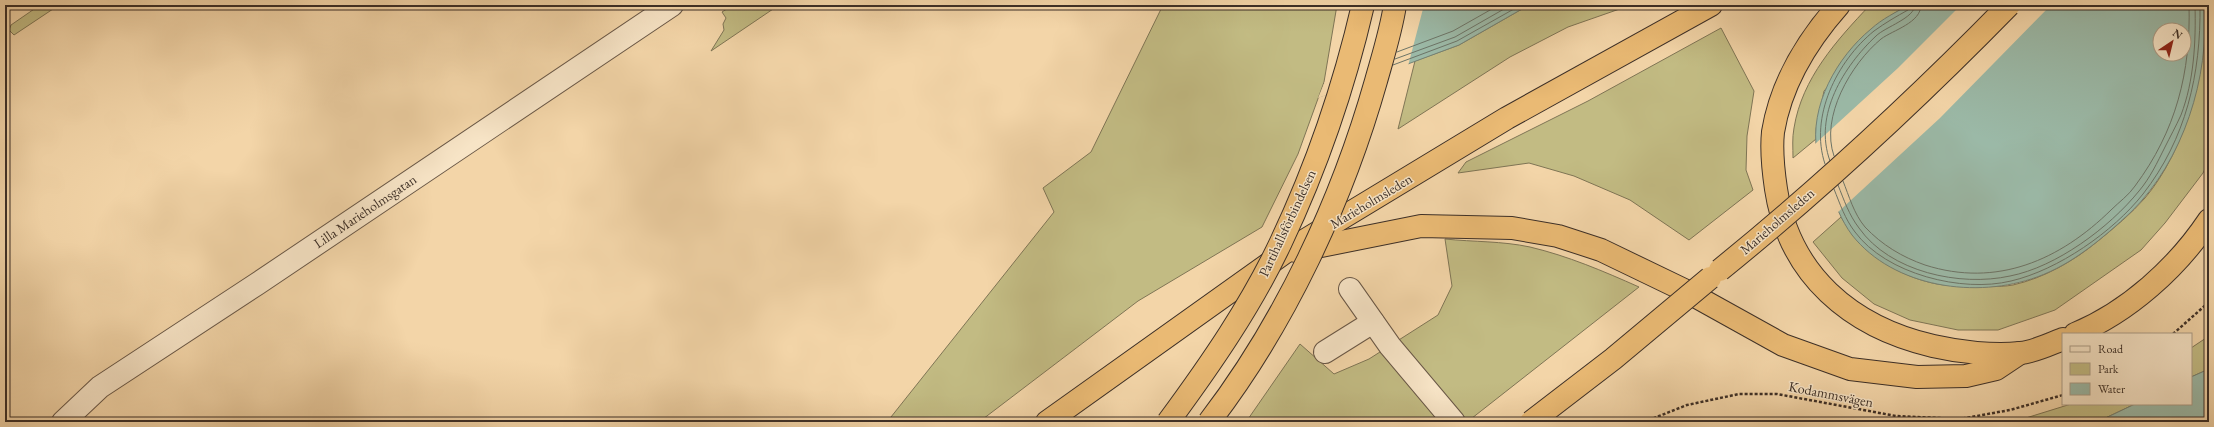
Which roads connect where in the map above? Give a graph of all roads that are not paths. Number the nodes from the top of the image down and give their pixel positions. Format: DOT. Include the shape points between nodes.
graph roads {
  1 [pos="672,5"];
  2 [pos="1363,5"];
  3 [pos="1395,5"];
  4 [pos="1711,5"];
  5 [pos="1839,5"];
  6 [pos="2008,5"];
  7 [pos="2209,220"];
  8 [pos="1284,253"];
  9 [pos="1350,289"];
  10 [pos="1373,322"];
  11 [pos="2077,333"];
  12 [pos="2062,339"];
  13 [pos="1325,352"];
  14 [pos="2020,353"];
  15 [pos="63,422"];
  16 [pos="1047,422"];
  17 [pos="1168,422"];
  18 [pos="1209,422"];
  19 [pos="1454,422"];
  20 [pos="1531,422"];
  1 -- 15 [label="street, Lilla Marieholmsgatan" via="100,387"];
  2 -- 17 [label="highway, Partihallsförbindelsen, bridge" via="1333,115 1281,243 1247,305"];
  3 -- 18 [label="highway, bridge" via="1363,127 1333,203 1270,334"];
  4 -- 8 [label="highway, Marieholmsleden" via="1507,118"];
  5 -- 14 [label="highway" via="1814,36 1793,70 1774,131 1772,164 1778,206 1793,245 1808,269 1838,301 1895,336 1942,348 1972,352"];
  6 -- 20 [label="highway, Marieholmsleden, bridge" via="1965,50 1850,157 1742,252 1613,359"];
  7 -- 11 [label="highway" via="2182,255 2154,282 2109,316"];
  8 -- 14 [label="highway" via="1421,226 1512,228 1558,236 1606,252 1684,290 1783,345 1850,369 1917,377 1966,376 1996,369"];
  8 -- 16 [label="highway, Marieholmsleden"];
  9 -- 10 [label="street"];
  10 -- 13 [label="street"];
  10 -- 19 [label="street"];
  12 -- 14 [label="highway"];
}
